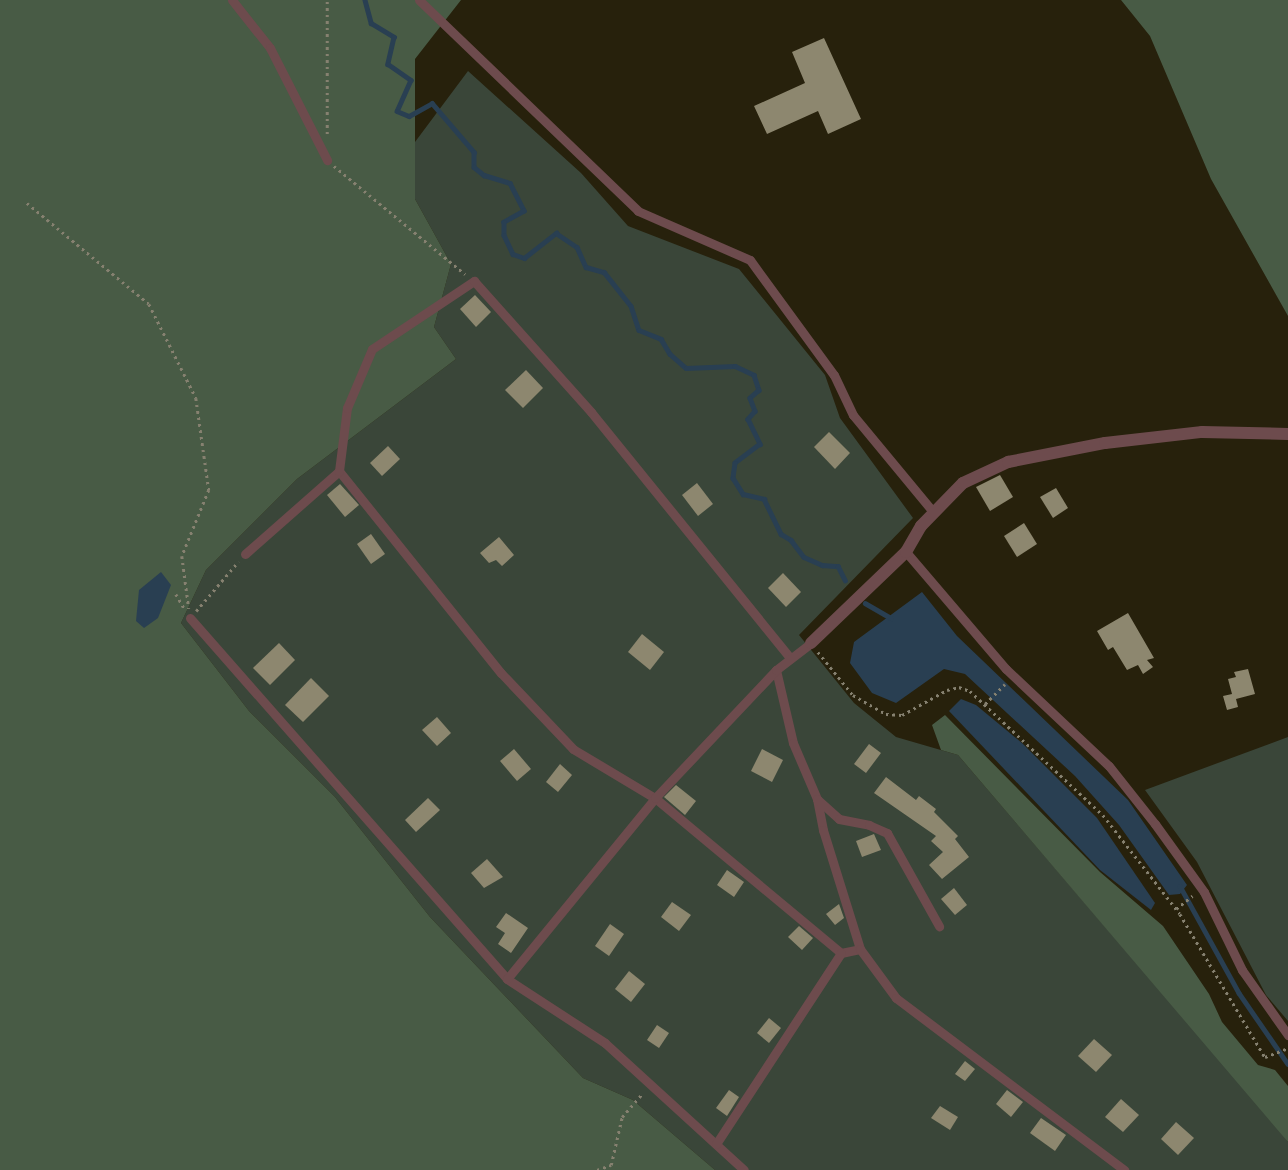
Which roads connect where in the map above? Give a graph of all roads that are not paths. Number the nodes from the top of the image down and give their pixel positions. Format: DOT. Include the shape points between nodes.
graph roads {
  1 [pos="232,0"];
  2 [pos="419,0"];
  3 [pos="327,160"];
  4 [pos="1288,434"];
  5 [pos="339,471"];
  6 [pos="934,513"];
  7 [pos="906,552"];
  8 [pos="245,554"];
  9 [pos="190,618"];
  10 [pos="811,643"];
  11 [pos="790,658"];
  12 [pos="776,670"];
  13 [pos="655,798"];
  14 [pos="817,799"];
  15 [pos="938,926"];
  16 [pos="860,949"];
  17 [pos="841,953"];
  18 [pos="506,979"];
  19 [pos="1288,1036"];
  20 [pos="716,1144"];
  21 [pos="744,1170"];
  22 [pos="1124,1170"];
  1 -- 3 [label="lane" via="270,48"];
  2 -- 6 [label="lane" via="638,211 750,260 834,375 854,415"];
  4 -- 6 [label="street" via="1202,432 1105,443 1008,462 963,483"];
  5 -- 8 [label="lane"];
  5 -- 11 [label="lane" via="347,408 372,349 474,281 591,412"];
  5 -- 13 [label="lane" via="501,674 573,749"];
  6 -- 7 [label="street"];
  7 -- 10 [label="street"];
  7 -- 19 [label="lane" via="1006,669 1109,766 1204,892 1242,970"];
  9 -- 18 [label="lane"];
  10 -- 11 [label="lane"];
  11 -- 12 [label="lane"];
  12 -- 13 [label="lane"];
  12 -- 14 [label="lane" via="793,743"];
  13 -- 17 [label="lane"];
  13 -- 18 [label="lane"];
  14 -- 15 [label="lane" via="839,819 869,825 887,833"];
  14 -- 16 [label="lane" via="823,830"];
  16 -- 17 [label="lane"];
  16 -- 22 [label="lane" via="896,998"];
  17 -- 20 [label="lane"];
  18 -- 20 [label="lane" via="605,1043"];
  20 -- 21 [label="lane"];
}
